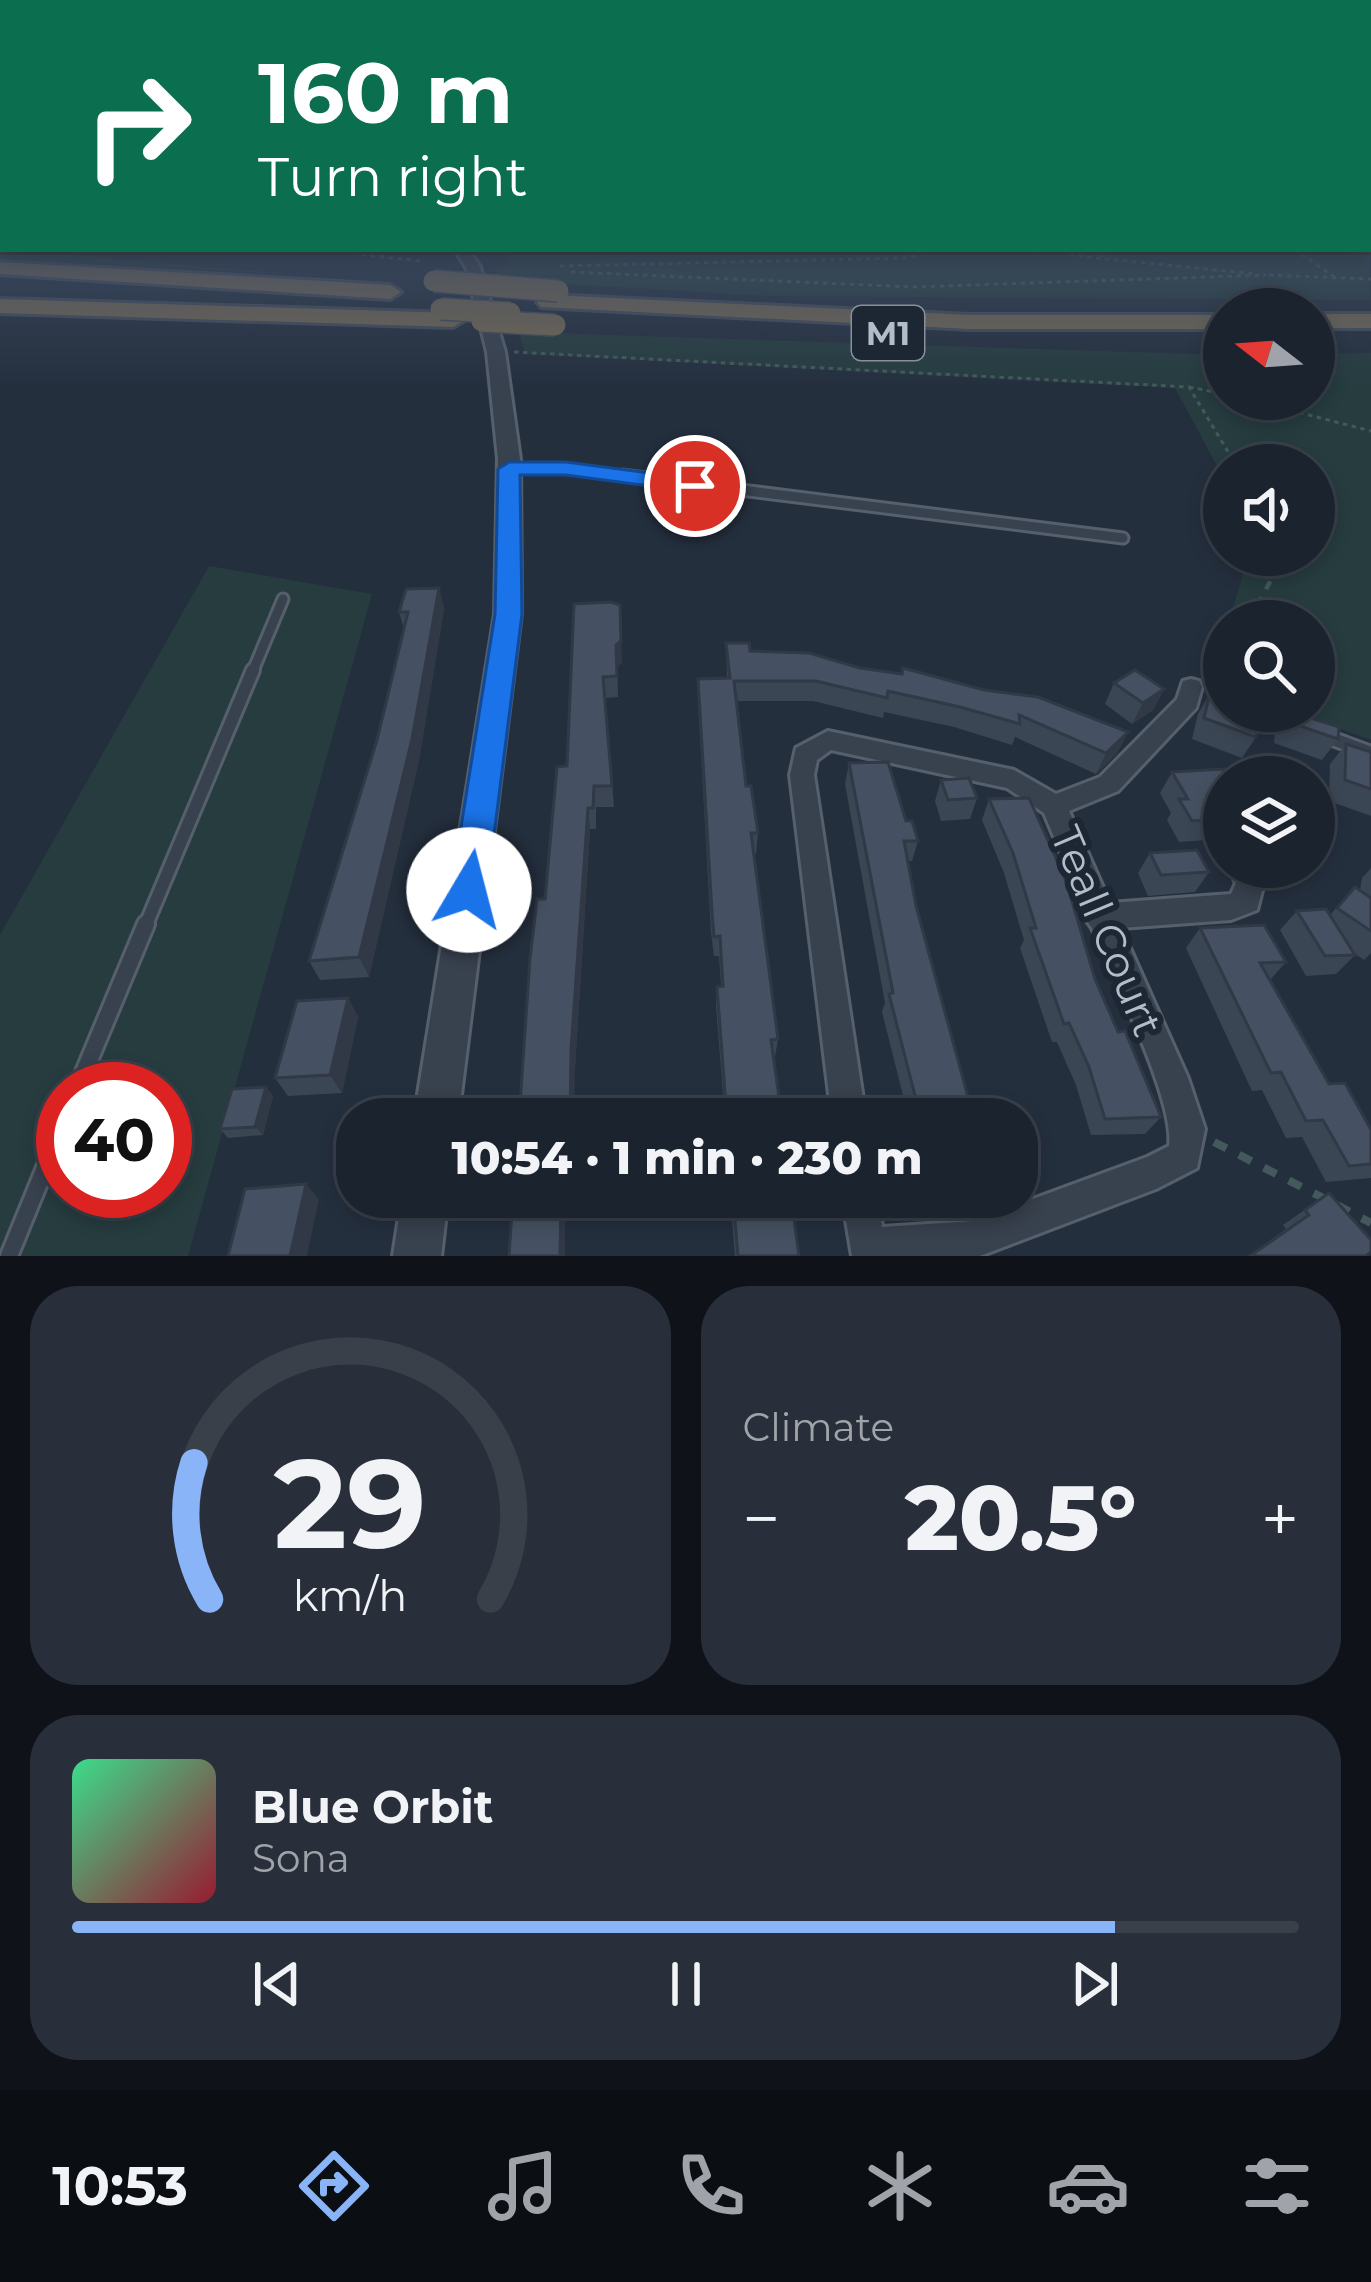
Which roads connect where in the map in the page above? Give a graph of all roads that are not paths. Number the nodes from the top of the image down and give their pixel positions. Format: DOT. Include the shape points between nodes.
graph roads {
  1 [pos="22,270"];
  2 [pos="214,270"];
  3 [pos="473,270"];
  4 [pos="0,282"];
  5 [pos="551,295"];
  6 [pos="440,301"];
  7 [pos="0,306"];
  8 [pos="1335,321"];
  9 [pos="1371,321"];
  10 [pos="1203,323"];
  11 [pos="973,330"];
  12 [pos="1203,339"];
  13 [pos="1371,339"];
  14 [pos="1335,340"];
  15 [pos="509,469"];
  16 [pos="1123,538"];
  17 [pos="283,599"];
  18 [pos="1195,698"];
  19 [pos="1310,732"];
  20 [pos="1371,753"];
  21 [pos="1054,806"];
  22 [pos="1249,888"];
  23 [pos="1099,917"];
  24 [pos="88,1062"];
  25 [pos="439,1098"];
  26 [pos="846,1098"];
  27 [pos="36,1190"];
  28 [pos="422,1218"];
  29 [pos="863,1218"];
  30 [pos="975,1248"];
  31 [pos="9,1256"];
  32 [pos="417,1256"];
  1 -- 6 [label="highway"];
  2 -- 6 [label="highway"];
  3 -- 15 [label="street" via="496,352"];
  4 -- 6 [label="highway"];
  5 -- 6 [label="highway, bridge"];
  5 -- 6 [label="highway, bridge"];
  5 -- 11 [label="highway, M1"];
  6 -- 7 [label="highway"];
  8 -- 9 [label="highway"];
  10 -- 11 [label="highway, M1"];
  11 -- 12 [label="highway, M1"];
  13 -- 14 [label="highway"];
  15 -- 16 [label="lane" via="566,469"];
  15 -- 25 [label="street" via="508,614"];
  17 -- 24 [label="lane"];
  18 -- 21 [label="street" via="1109,784"];
  19 -- 20 [label="lane"];
  21 -- 23 [label="street, Teall Court"];
  21 -- 26 [label="street, Teall Court" via="1014,780 848,744 828,740 805,755 804,801"];
  22 -- 23 [label="street" via="1247,901 1232,907"];
  23 -- 30 [label="street, Teall Court" via="1176,1090 1188,1129 1184,1156"];
  27 -- 31 [label="lane"];
  28 -- 32 [label="street"];
  29 -- 30 [label="street" via="866,1246"];
}
